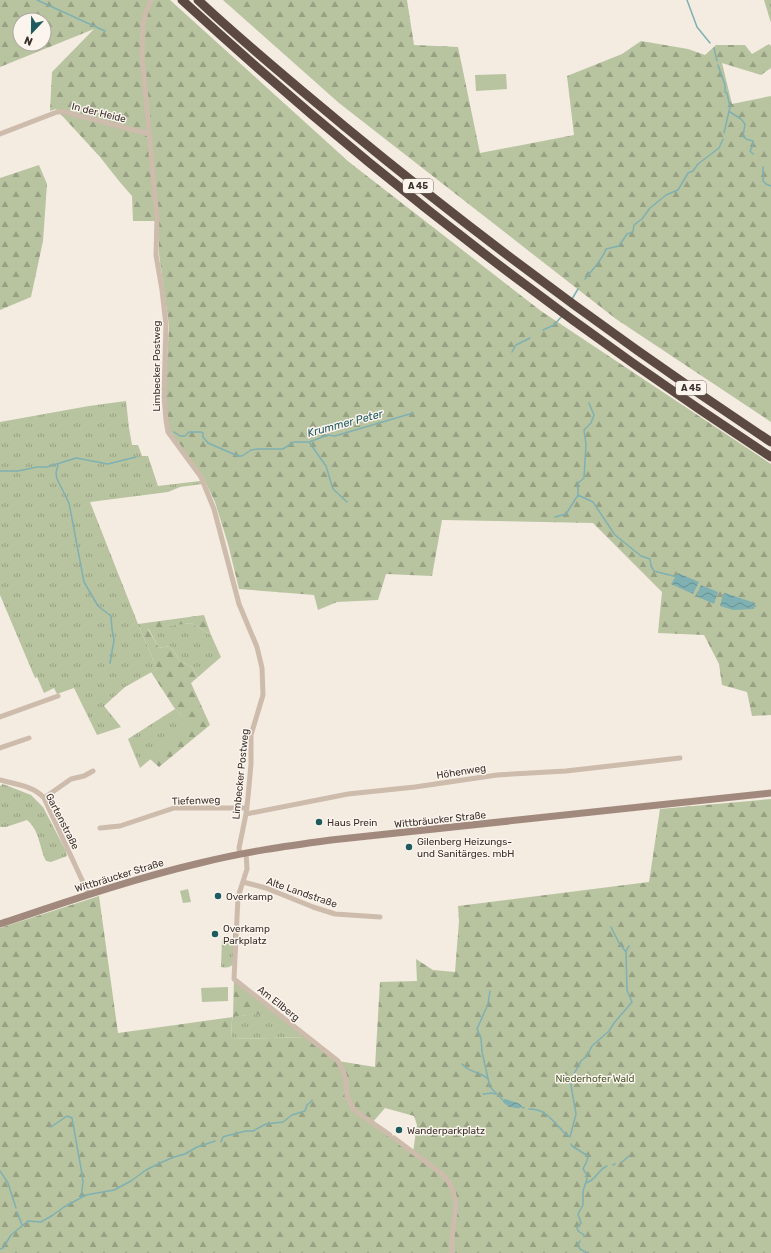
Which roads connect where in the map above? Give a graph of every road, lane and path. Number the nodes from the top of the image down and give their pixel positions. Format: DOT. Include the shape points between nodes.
graph roads {
  1 [pos="151,0"];
  2 [pos="182,0"];
  3 [pos="198,0"];
  4 [pos="0,134"];
  5 [pos="150,134"];
  6 [pos="771,442"];
  7 [pos="771,457"];
  8 [pos="58,696"];
  9 [pos="0,717"];
  10 [pos="29,738"];
  11 [pos="0,748"];
  12 [pos="680,758"];
  13 [pos="93,771"];
  14 [pos="0,780"];
  15 [pos="771,793"];
  16 [pos="44,798"];
  17 [pos="247,808"];
  18 [pos="246,814"];
  19 [pos="100,828"];
  20 [pos="243,853"];
  21 [pos="243,882"];
  22 [pos="89,895"];
  23 [pos="380,917"];
  24 [pos="0,924"];
  25 [pos="452,1253"];
  1 -- 5 [label="street, Limbecker Postweg" via="144,18 142,36"];
  2 -- 7 [label="highway, A 45" via="372,165 517,279 679,396"];
  3 -- 6 [label="highway, A 45" via="243,41 388,162 525,268 612,333"];
  4 -- 5 [label="street, In der Heide" via="58,112"];
  5 -- 17 [label="street, Limbecker Postweg" via="156,255 166,325 164,396 168,432 201,477 214,509 239,604 257,647 262,668 262,695 251,735"];
  8 -- 9 [label="street"];
  10 -- 11 [label="street"];
  12 -- 18 [label="street, Höhenweg" via="566,771 497,775 348,794"];
  13 -- 16 [label="street" via="71,779"];
  14 -- 16 [label="street, Gartenstraße" via="32,789"];
  15 -- 20 [label="main road, Wittbräucker Straße" via="332,840"];
  16 -- 22 [label="street, Gartenstraße"];
  17 -- 18 [label="street, Limbecker Postweg"];
  17 -- 19 [label="street, Tiefenweg" via="174,808 120,826"];
  18 -- 20 [label="street, Limbecker Postweg" via="240,844"];
  20 -- 21 [label="street, Am Ellberg" via="248,869"];
  20 -- 22 [label="main road, Wittbräucker Straße" via="186,866"];
  21 -- 23 [label="street, Alte Landstraße" via="335,914"];
  21 -- 25 [label="street, Am Ellberg" via="238,897 234,979 338,1062 346,1080 347,1096 354,1110 442,1174 451,1186 456,1204"];
  22 -- 24 [label="main road, Wittbräucker Straße"];
}
